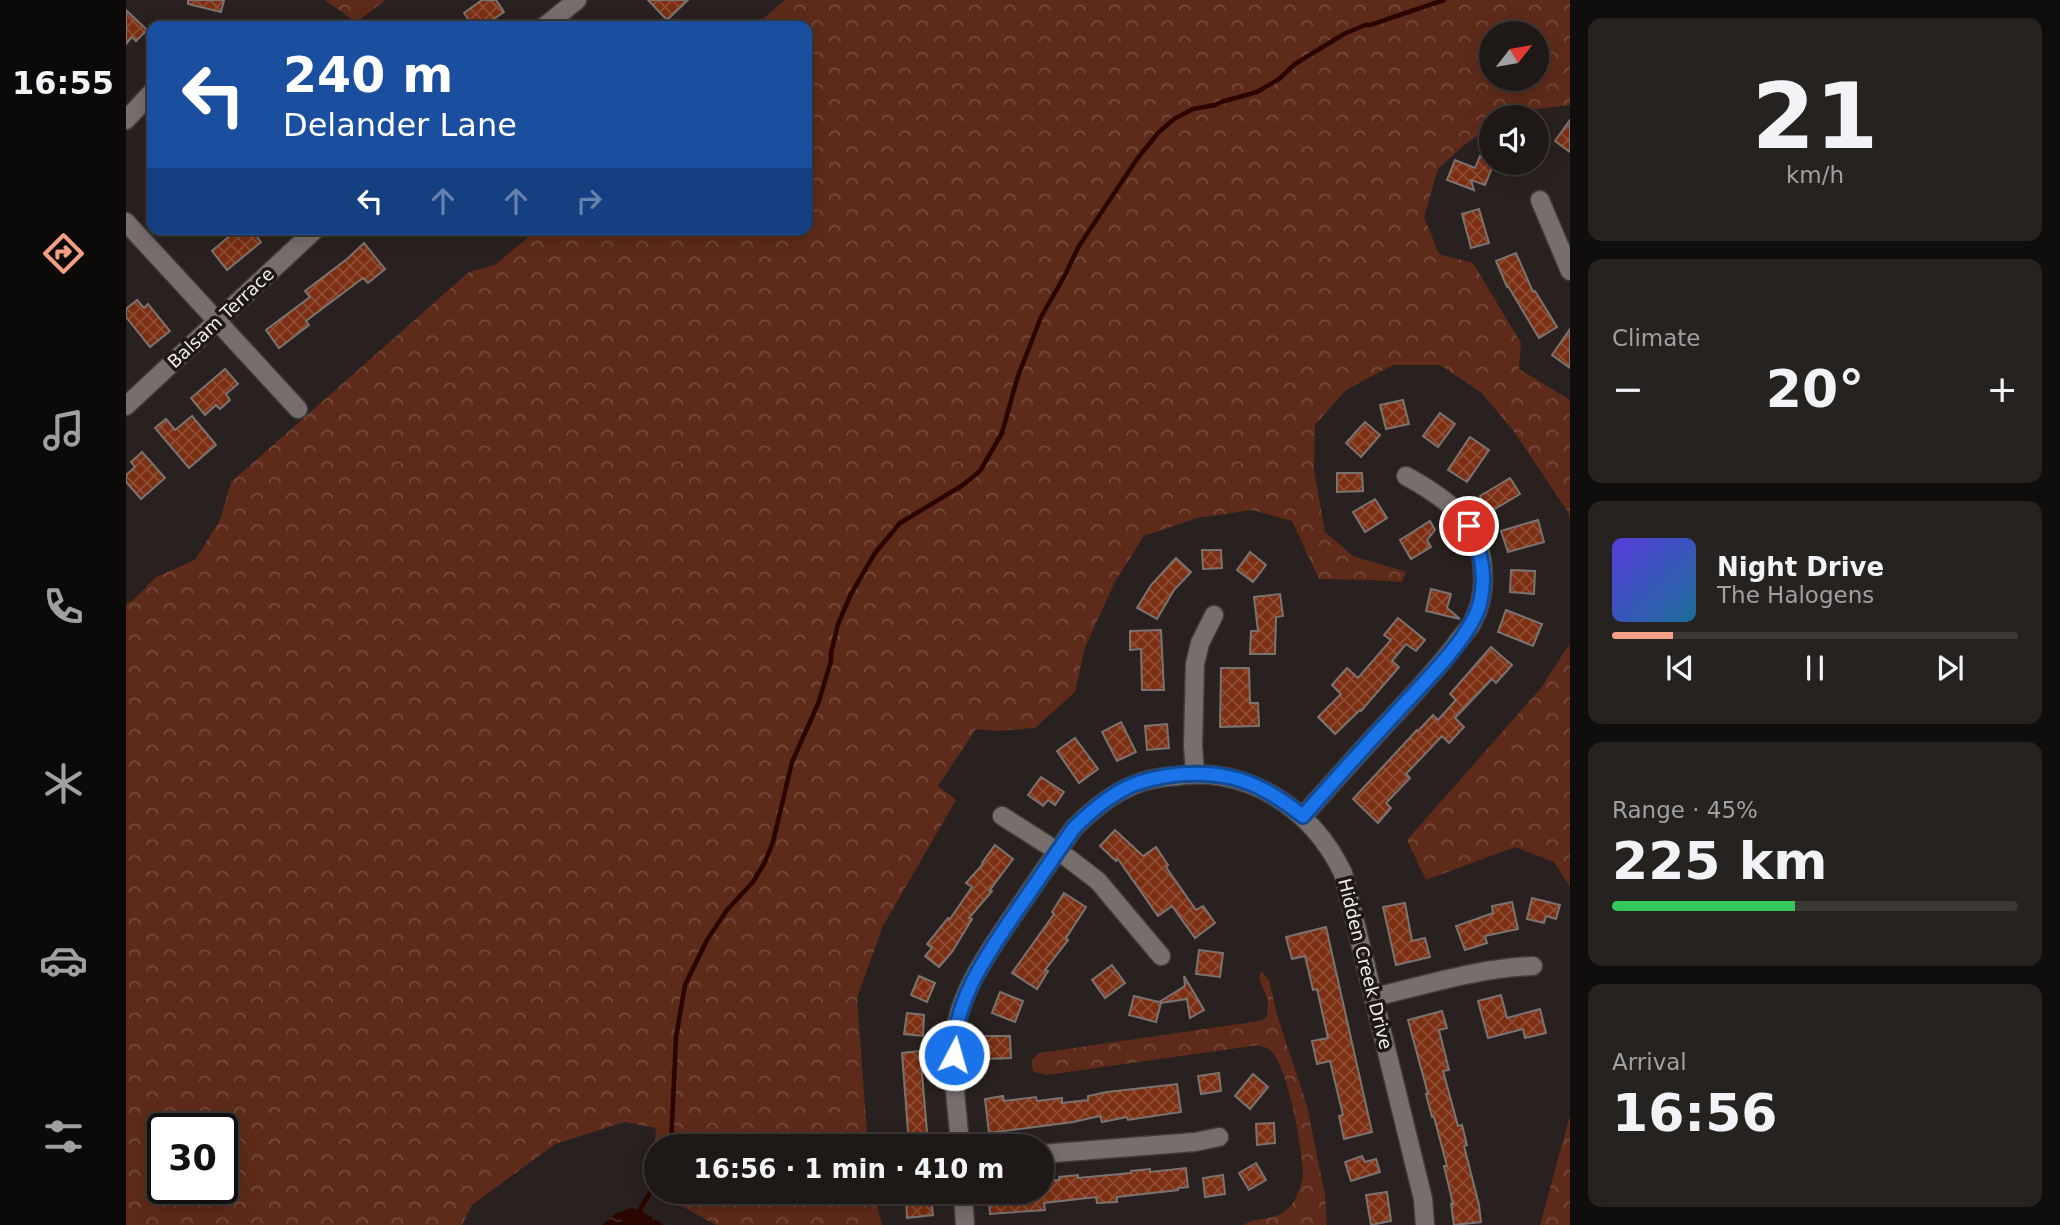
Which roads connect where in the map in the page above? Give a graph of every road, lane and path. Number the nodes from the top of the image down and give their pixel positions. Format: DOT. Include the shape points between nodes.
graph roads {
  1 [pos="577,0"];
  2 [pos="551,21"];
  3 [pos="147,97"];
  4 [pos="126,120"];
  5 [pos="1540,200"];
  6 [pos="126,222"];
  7 [pos="310,235"];
  8 [pos="1570,271"];
  9 [pos="218,321"];
  10 [pos="126,406"];
  11 [pos="298,408"];
  12 [pos="1406,476"];
  13 [pos="1214,615"];
  14 [pos="1195,774"];
  15 [pos="1002,816"];
  16 [pos="1303,816"];
  17 [pos="1057,851"];
  18 [pos="1161,956"];
  19 [pos="1533,966"];
  20 [pos="1374,997"];
  21 [pos="959,1134"];
  22 [pos="1219,1137"];
  23 [pos="1054,1153"];
  24 [pos="964,1204"];
  25 [pos="965,1225"];
  26 [pos="1424,1225"];
  1 -- 2 [label="street"];
  3 -- 4 [label="street"];
  5 -- 8 [label="street"];
  6 -- 9 [label="street"];
  7 -- 9 [label="street, Balsam Terrace"];
  9 -- 10 [label="street, Balsam Terrace"];
  9 -- 11 [label="street"];
  12 -- 16 [label="street" via="1457,510 1469,526 1483,568 1479,606 1441,664"];
  13 -- 14 [label="street" via="1195,664"];
  14 -- 16 [label="street, Hidden Creek Drive" via="1260,787"];
  14 -- 17 [label="street, Hidden Creek Drive" via="1157,778 1109,798 1074,828"];
  15 -- 17 [label="street"];
  16 -- 20 [label="street, Hidden Creek Drive" via="1343,873"];
  17 -- 18 [label="street" via="1098,881"];
  17 -- 21 [label="street, Hidden Creek Drive" via="1000,935 964,999 954,1040"];
  19 -- 20 [label="street" via="1481,971"];
  20 -- 26 [label="street, Hidden Creek Drive" via="1423,1199"];
  22 -- 23 [label="street"];
  24 -- 25 [label="street"];
}
